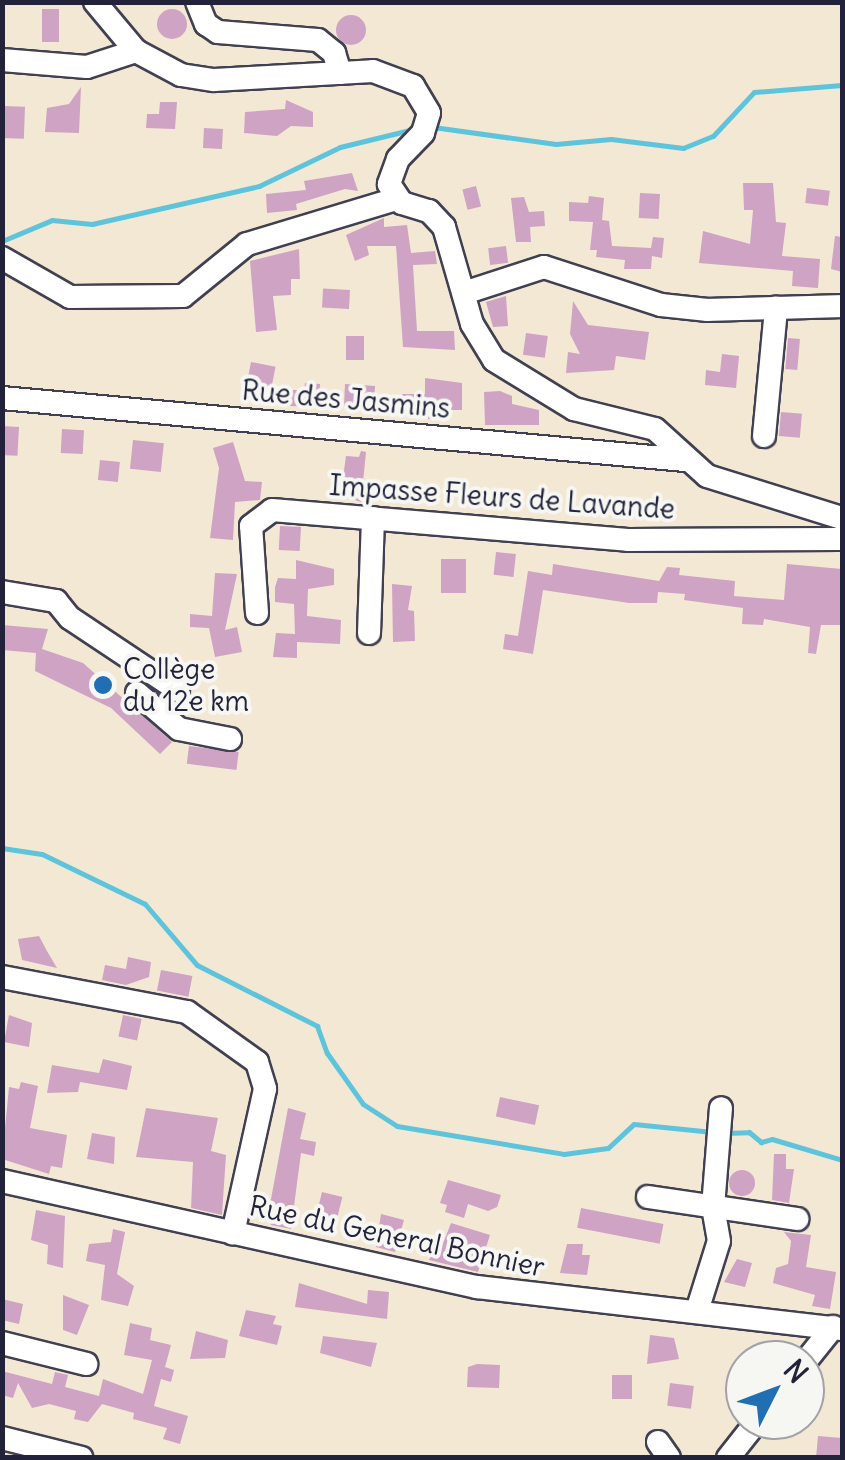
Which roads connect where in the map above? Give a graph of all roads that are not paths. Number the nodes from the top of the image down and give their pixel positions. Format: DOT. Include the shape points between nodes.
graph roads {
  1 [pos="95,2"];
  2 [pos="197,2"];
  3 [pos="136,51"];
  4 [pos="2,60"];
  5 [pos="340,73"];
  6 [pos="396,198"];
  7 [pos="2,258"];
  8 [pos="464,292"];
  9 [pos="842,306"];
  10 [pos="776,308"];
  11 [pos="2,398"];
  12 [pos="764,436"];
  13 [pos="685,460"];
  14 [pos="372,518"];
  15 [pos="842,518"];
  16 [pos="842,539"];
  17 [pos="2,592"];
  18 [pos="256,614"];
  19 [pos="369,633"];
  20 [pos="230,739"];
  21 [pos="2,976"];
  22 [pos="720,1123"];
  23 [pos="2,1181"];
  24 [pos="648,1197"];
  25 [pos="713,1207"];
  26 [pos="797,1219"];
  27 [pos="233,1233"];
  28 [pos="697,1310"];
  29 [pos="838,1328"];
  30 [pos="2,1343"];
  31 [pos="86,1364"];
  32 [pos="2,1438"];
  33 [pos="82,1458"];
  1 -- 3 [label="street"];
  2 -- 5 [label="street" via="206,24 218,32 318,40 334,52"];
  3 -- 4 [label="street" via="87,67"];
  3 -- 5 [label="street" via="181,76 214,80"];
  5 -- 6 [label="street" via="395,77 424,100 424,133 391,171"];
  6 -- 7 [label="street" via="247,244 182,296 70,297"];
  6 -- 8 [label="street" via="429,211 444,226"];
  8 -- 10 [label="street" via="544,267 661,305"];
  8 -- 13 [label="street" via="472,324 494,360 574,409 655,429"];
  9 -- 10 [label="street"];
  10 -- 12 [label="street"];
  11 -- 13 [label="street, Rue des Jasmins"];
  13 -- 15 [label="street" via="746,492 800,501"];
  14 -- 16 [label="street, Impasse Fleurs de Lavande" via="628,540"];
  14 -- 18 [label="street, Impasse Fleurs de Lavande" via="263,513 251,526"];
  14 -- 19 [label="street"];
  17 -- 20 [label="street" via="56,600 70,618 172,685 142,698 180,728"];
  21 -- 27 [label="street" via="187,1012 257,1062 265,1088"];
  22 -- 25 [label="street"];
  23 -- 27 [label="street, Rue du General Bonnier"];
  24 -- 25 [label="street"];
  25 -- 26 [label="street"];
  25 -- 28 [label="street" via="719,1241"];
  27 -- 28 [label="street, Rue du General Bonnier" via="477,1287"];
  28 -- 29 [label="street, Rue du General Bonnier"];
  30 -- 31 [label="street"];
  32 -- 33 [label="street"];
}
